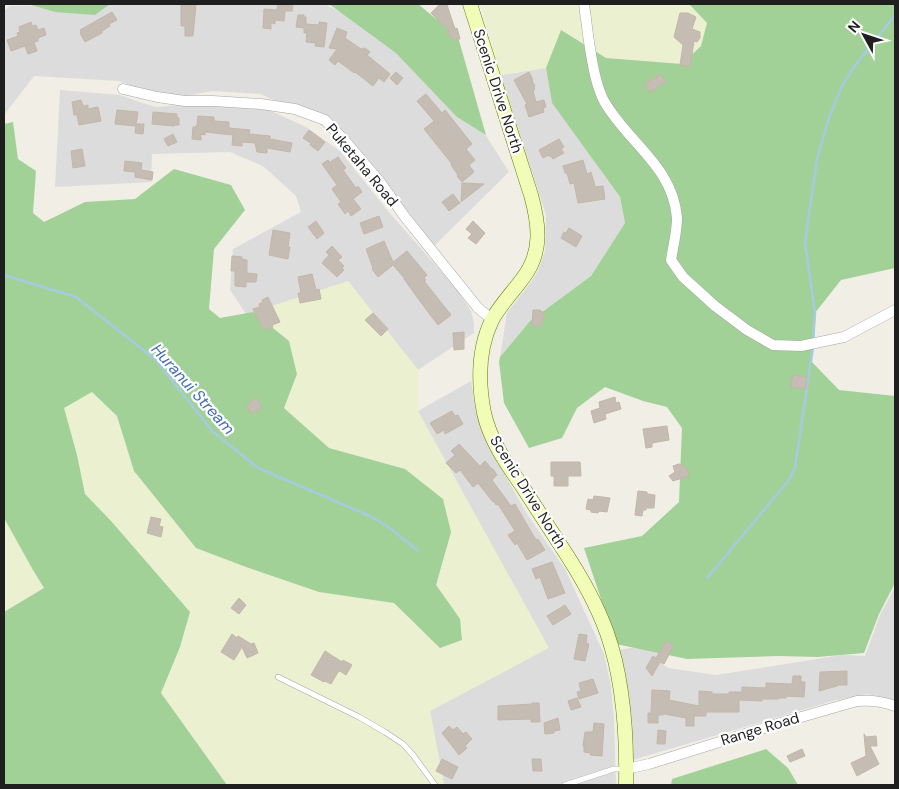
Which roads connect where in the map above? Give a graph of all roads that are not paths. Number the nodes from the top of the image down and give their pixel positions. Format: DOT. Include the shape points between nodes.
graph roads {
  1 [pos="470,4"];
  2 [pos="584,4"];
  3 [pos="123,88"];
  4 [pos="895,310"];
  5 [pos="492,320"];
  6 [pos="278,677"];
  7 [pos="895,706"];
  8 [pos="626,769"];
  9 [pos="435,785"];
  10 [pos="566,785"];
  11 [pos="626,785"];
  1 -- 5 [label="main road, Scenic Drive North" via="538,224 537,246 529,269"];
  2 -- 4 [label="street" via="595,75 603,99 663,175 674,199 677,220 671,260 683,277 715,306 772,345 801,346 844,337"];
  3 -- 5 [label="street, Puketaha Road" via="185,102 213,100 295,109 325,120 380,182 478,308"];
  5 -- 8 [label="main road, Scenic Drive North" via="484,341 481,367 487,425 505,462 574,567 606,632 622,697"];
  6 -- 9 [label="lane" via="385,732 408,750"];
  7 -- 8 [label="street, Range Road" via="882,701 857,701"];
  8 -- 10 [label="lane" via="614,769"];
  8 -- 11 [label="main road, Scenic Drive North"];
}
